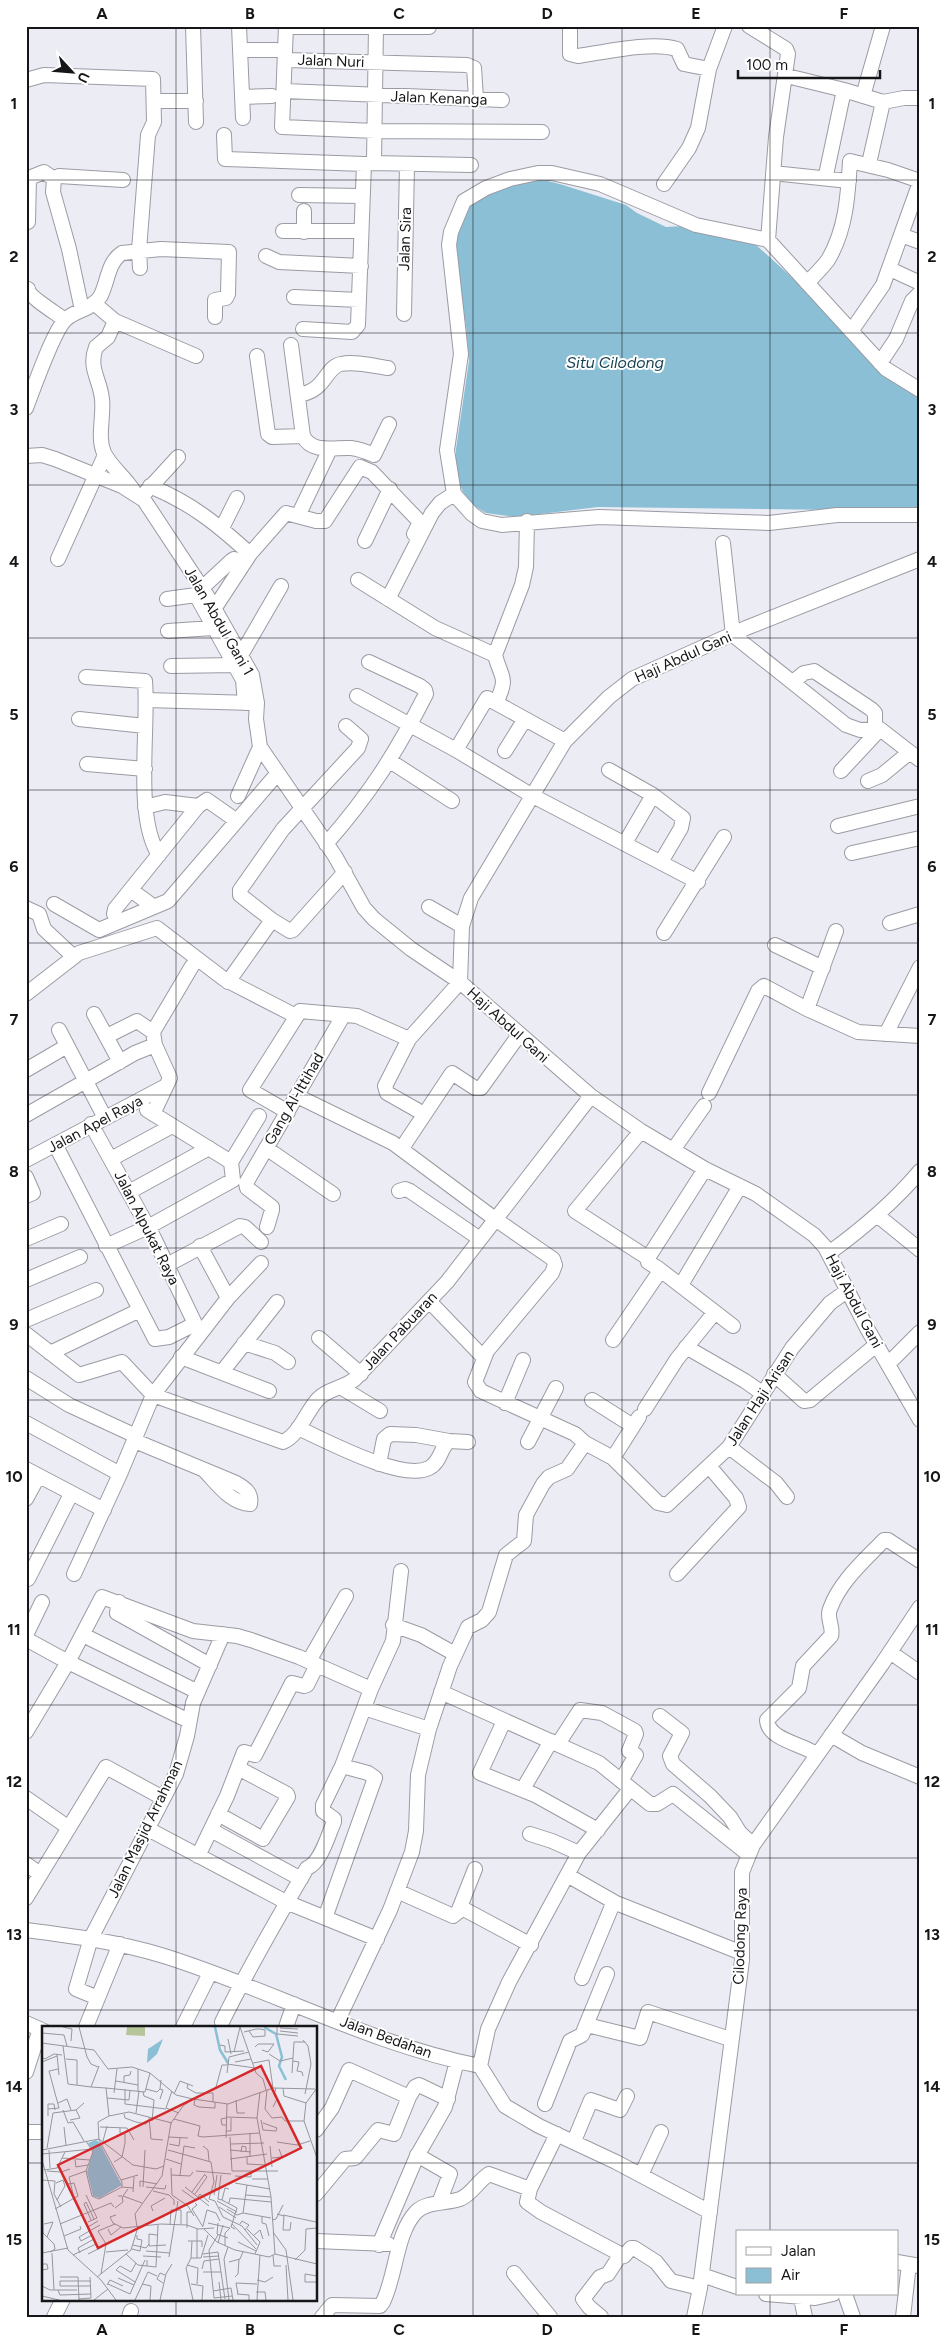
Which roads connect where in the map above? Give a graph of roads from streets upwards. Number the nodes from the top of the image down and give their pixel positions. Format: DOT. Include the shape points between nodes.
graph roads {
  1 [pos="192,26"];
  2 [pos="240,26"];
  3 [pos="570,26"];
  4 [pos="725,26"];
  5 [pos="749,26"];
  6 [pos="883,26"];
  7 [pos="286,27"];
  8 [pos="376,27"];
  9 [pos="429,28"];
  10 [pos="240,50"];
  11 [pos="276,50"];
  12 [pos="286,60"];
  13 [pos="376,63"];
  14 [pos="709,69"];
  15 [pos="787,76"];
  16 [pos="26,80"];
  17 [pos="844,90"];
  18 [pos="278,93"];
  19 [pos="376,96"];
  20 [pos="863,96"];
  21 [pos="242,97"];
  22 [pos="476,98"];
  23 [pos="920,98"];
  24 [pos="502,100"];
  25 [pos="154,101"];
  26 [pos="196,101"];
  27 [pos="883,102"];
  28 [pos="243,118"];
  29 [pos="196,122"];
  30 [pos="375,131"];
  31 [pos="542,132"];
  32 [pos="224,135"];
  33 [pos="870,159"];
  34 [pos="368,164"];
  35 [pos="407,165"];
  36 [pos="471,165"];
  37 [pos="773,173"];
  38 [pos="826,175"];
  39 [pos="54,179"];
  40 [pos="123,180"];
  41 [pos="849,181"];
  42 [pos="920,181"];
  43 [pos="664,184"];
  44 [pos="299,195"];
  45 [pos="362,196"];
  46 [pos="916,205"];
  47 [pos="28,222"];
  48 [pos="297,224"];
  49 [pos="360,231"];
  50 [pos="901,235"];
  51 [pos="768,240"];
  52 [pos="920,242"];
  53 [pos="139,250"];
  54 [pos="266,256"];
  55 [pos="360,266"];
  56 [pos="140,268"];
  57 [pos="890,269"];
  58 [pos="807,283"];
  59 [pos="920,283"];
  60 [pos="28,289"];
  61 [pos="920,293"];
  62 [pos="294,296"];
  63 [pos="360,300"];
  64 [pos="95,304"];
  65 [pos="82,310"];
  66 [pos="404,314"];
  67 [pos="214,317"];
  68 [pos="65,320"];
  69 [pos="115,321"];
  70 [pos="303,329"];
  71 [pos="852,330"];
  72 [pos="291,345"];
  73 [pos="196,356"];
  74 [pos="257,356"];
  75 [pos="880,363"];
  76 [pos="388,368"];
  77 [pos="920,390"];
  78 [pos="299,395"];
  79 [pos="26,408"];
  80 [pos="390,424"];
  81 [pos="303,436"];
  82 [pos="330,449"];
  83 [pos="105,455"];
  84 [pos="26,456"];
  85 [pos="178,456"];
  86 [pos="97,476"];
  87 [pos="150,486"];
  88 [pos="390,490"];
  89 [pos="454,494"];
  90 [pos="138,495"];
  91 [pos="237,498"];
  92 [pos="920,515"];
  93 [pos="298,516"];
  94 [pos="527,521"];
  95 [pos="222,528"];
  96 [pos="365,540"];
  97 [pos="723,544"];
  98 [pos="405,553"];
  99 [pos="247,558"];
  100 [pos="920,558"];
  101 [pos="58,559"];
  102 [pos="358,580"];
  103 [pos="281,586"];
  104 [pos="202,588"];
  105 [pos="167,599"];
  106 [pos="388,599"];
  107 [pos="214,609"];
  108 [pos="213,628"];
  109 [pos="168,631"];
  110 [pos="733,635"];
  111 [pos="495,655"];
  112 [pos="238,660"];
  113 [pos="369,662"];
  114 [pos="171,666"];
  115 [pos="86,677"];
  116 [pos="792,682"];
  117 [pos="357,696"];
  118 [pos="146,700"];
  119 [pos="251,703"];
  120 [pos="496,703"];
  121 [pos="79,719"];
  122 [pos="525,719"];
  123 [pos="410,725"];
  124 [pos="145,726"];
  125 [pos="346,726"];
  126 [pos="878,728"];
  127 [pos="565,741"];
  128 [pos="260,747"];
  129 [pos="456,750"];
  130 [pos="505,751"];
  131 [pos="915,756"];
  132 [pos="390,761"];
  133 [pos="87,764"];
  134 [pos="145,769"];
  135 [pos="609,770"];
  136 [pos="841,771"];
  137 [pos="277,774"];
  138 [pos="868,781"];
  139 [pos="531,795"];
  140 [pos="653,795"];
  141 [pos="238,796"];
  142 [pos="452,802"];
  143 [pos="198,806"];
  144 [pos="920,806"];
  145 [pos="145,807"];
  146 [pos="302,808"];
  147 [pos="237,821"];
  148 [pos="838,826"];
  149 [pos="724,837"];
  150 [pos="920,838"];
  151 [pos="625,843"];
  152 [pos="326,844"];
  153 [pos="852,853"];
  154 [pos="158,855"];
  155 [pos="661,862"];
  156 [pos="345,872"];
  157 [pos="698,882"];
  158 [pos="131,890"];
  159 [pos="54,904"];
  160 [pos="154,906"];
  161 [pos="429,906"];
  162 [pos="26,908"];
  163 [pos="920,914"];
  164 [pos="272,920"];
  165 [pos="119,921"];
  166 [pos="890,923"];
  167 [pos="462,926"];
  168 [pos="836,931"];
  169 [pos="664,933"];
  170 [pos="775,945"];
  171 [pos="74,956"];
  172 [pos="192,966"];
  173 [pos="920,967"];
  174 [pos="823,968"];
  175 [pos="228,982"];
  176 [pos="460,982"];
  177 [pos="26,994"];
  178 [pos="807,1009"];
  179 [pos="94,1014"];
  180 [pos="296,1016"];
  181 [pos="342,1016"];
  182 [pos="58,1030"];
  183 [pos="886,1034"];
  184 [pos="519,1035"];
  185 [pos="107,1036"];
  186 [pos="920,1036"];
  187 [pos="154,1038"];
  188 [pos="409,1039"];
  189 [pos="67,1046"];
  190 [pos="120,1062"];
  191 [pos="26,1070"];
  192 [pos="86,1083"];
  193 [pos="164,1087"];
  194 [pos="297,1096"];
  195 [pos="591,1096"];
  196 [pos="135,1104"];
  197 [pos="417,1110"];
  198 [pos="288,1112"];
  199 [pos="153,1114"];
  200 [pos="26,1115"];
  201 [pos="259,1116"];
  202 [pos="105,1118"];
  203 [pos="91,1124"];
  204 [pos="172,1126"];
  205 [pos="641,1131"];
  206 [pos="56,1146"];
  207 [pos="209,1148"];
  208 [pos="266,1148"];
  209 [pos="402,1148"];
  210 [pos="673,1150"];
  211 [pos="111,1159"];
  212 [pos="26,1160"];
  213 [pos="231,1162"];
  214 [pos="705,1169"];
  215 [pos="920,1171"];
  216 [pos="26,1177"];
  217 [pos="740,1186"];
  218 [pos="399,1191"];
  219 [pos="129,1192"];
  220 [pos="333,1194"];
  221 [pos="26,1196"];
  222 [pos="876,1215"];
  223 [pos="495,1219"];
  224 [pos="61,1224"];
  225 [pos="148,1227"];
  226 [pos="267,1227"];
  227 [pos="26,1239"];
  228 [pos="480,1239"];
  229 [pos="260,1242"];
  230 [pos="106,1246"];
  231 [pos="200,1246"];
  232 [pos="920,1250"];
  233 [pos="829,1253"];
  234 [pos="80,1257"];
  235 [pos="648,1258"];
  236 [pos="261,1263"];
  237 [pos="167,1265"];
  238 [pos="659,1269"];
  239 [pos="26,1280"];
  240 [pos="681,1285"];
  241 [pos="96,1290"];
  242 [pos="847,1291"];
  243 [pos="228,1298"];
  244 [pos="428,1301"];
  245 [pos="277,1302"];
  246 [pos="140,1310"];
  247 [pos="715,1312"];
  248 [pos="26,1320"];
  249 [pos="733,1326"];
  250 [pos="197,1329"];
  251 [pos="920,1332"];
  252 [pos="26,1334"];
  253 [pos="319,1338"];
  254 [pos="613,1340"];
  255 [pos="244,1343"];
  256 [pos="876,1345"];
  257 [pos="686,1347"];
  258 [pos="50,1353"];
  259 [pos="181,1357"];
  260 [pos="483,1357"];
  261 [pos="523,1360"];
  262 [pos="288,1362"];
  263 [pos="888,1364"];
  264 [pos="222,1372"];
  265 [pos="361,1374"];
  266 [pos="774,1374"];
  267 [pos="26,1378"];
  268 [pos="342,1388"];
  269 [pos="556,1388"];
  270 [pos="269,1391"];
  271 [pos="762,1393"];
  272 [pos="153,1395"];
  273 [pos="592,1400"];
  274 [pos="505,1403"];
  275 [pos="380,1411"];
  276 [pos="639,1417"];
  277 [pos="540,1419"];
  278 [pos="920,1420"];
  279 [pos="26,1423"];
  280 [pos="298,1428"];
  281 [pos="135,1438"];
  282 [pos="449,1440"];
  283 [pos="468,1442"];
  284 [pos="528,1442"];
  285 [pos="585,1443"];
  286 [pos="729,1447"];
  287 [pos="613,1458"];
  288 [pos="379,1464"];
  289 [pos="709,1466"];
  290 [pos="204,1470"];
  291 [pos="32,1473"];
  292 [pos="120,1474"];
  293 [pos="71,1494"];
  294 [pos="787,1497"];
  295 [pos="26,1499"];
  296 [pos="104,1510"];
  297 [pos="920,1561"];
  298 [pos="401,1571"];
  299 [pos="74,1574"];
  300 [pos="676,1574"];
  301 [pos="28,1579"];
  302 [pos="346,1596"];
  303 [pos="42,1602"];
  304 [pos="120,1602"];
  305 [pos="920,1607"];
  306 [pos="393,1625"];
  307 [pos="223,1634"];
  308 [pos="83,1635"];
  309 [pos="26,1637"];
  310 [pos="890,1652"];
  311 [pos="455,1654"];
  312 [pos="68,1662"];
  313 [pos="313,1663"];
  314 [pos="210,1665"];
  315 [pos="920,1673"];
  316 [pos="371,1689"];
  317 [pos="198,1692"];
  318 [pos="441,1692"];
  319 [pos="364,1708"];
  320 [pos="660,1716"];
  321 [pos="189,1721"];
  322 [pos="504,1721"];
  323 [pos="429,1729"];
  324 [pos="26,1732"];
  325 [pos="830,1735"];
  326 [pos="554,1743"];
  327 [pos="816,1754"];
  328 [pos="342,1766"];
  329 [pos="238,1768"];
  330 [pos="920,1777"];
  331 [pos="626,1785"];
  332 [pos="523,1790"];
  333 [pos="26,1798"];
  334 [pos="163,1798"];
  335 [pos="218,1814"];
  336 [pos="69,1828"];
  337 [pos="148,1829"];
  338 [pos="211,1830"];
  339 [pos="598,1830"];
  340 [pos="530,1834"];
  341 [pos="752,1846"];
  342 [pos="579,1853"];
  343 [pos="198,1856"];
  344 [pos="26,1864"];
  345 [pos="475,1869"];
  346 [pos="40,1874"];
  347 [pos="567,1876"];
  348 [pos="301,1879"];
  349 [pos="397,1891"];
  350 [pos="26,1898"];
  351 [pos="286,1902"];
  352 [pos="616,1902"];
  353 [pos="460,1907"];
  354 [pos="325,1918"];
  355 [pos="26,1930"];
  356 [pos="91,1938"];
  357 [pos="377,1939"];
  358 [pos="120,1944"];
  359 [pos="531,1945"];
  360 [pos="742,1952"];
  361 [pos="210,1972"];
  362 [pos="608,1974"];
  363 [pos="582,1978"];
  364 [pos="240,1984"];
  365 [pos="98,1998"];
  366 [pos="294,2004"];
  367 [pos="338,2020"];
  368 [pos="222,2022"];
  369 [pos="26,2023"];
  370 [pos="587,2025"];
  371 [pos="86,2026"];
  372 [pos="183,2026"];
  373 [pos="286,2026"];
  374 [pos="42,2030"];
  375 [pos="730,2039"];
  376 [pos="457,2061"];
  377 [pos="480,2066"];
  378 [pos="26,2072"];
  379 [pos="627,2096"];
  380 [pos="409,2098"];
  381 [pos="448,2099"];
  382 [pos="545,2104"];
  383 [pos="318,2127"];
  384 [pos="26,2132"];
  385 [pos="42,2132"];
  386 [pos="661,2132"];
  387 [pos="557,2134"];
  388 [pos="574,2141"];
  389 [pos="417,2155"];
  390 [pos="641,2175"];
  391 [pos="530,2189"];
  392 [pos="318,2192"];
  393 [pos="439,2203"];
  394 [pos="710,2212"];
  395 [pos="318,2241"];
  396 [pos="401,2243"];
  397 [pos="379,2244"];
  398 [pos="621,2254"];
  399 [pos="909,2264"];
  400 [pos="514,2273"];
  401 [pos="701,2282"];
  402 [pos="736,2287"];
  403 [pos="784,2296"];
  404 [pos="824,2296"];
  405 [pos="846,2296"];
  406 [pos="801,2298"];
  407 [pos="62,2300"];
  408 [pos="54,2317"];
  409 [pos="322,2317"];
  410 [pos="550,2317"];
  411 [pos="601,2317"];
  412 [pos="694,2317"];
  413 [pos="805,2317"];
  414 [pos="853,2317"];
  415 [pos="903,2317"];
  1 -- 26 [label="street"];
  2 -- 10 [label="street"];
  3 -- 14 [label="street" via="570,54 673,48 678,50 684,64"];
  4 -- 14 [label="street"];
  5 -- 15 [label="street" via="786,49"];
  6 -- 20 [label="street"];
  7 -- 8 [label="street"];
  7 -- 12 [label="street"];
  8 -- 9 [label="street"];
  8 -- 13 [label="street"];
  10 -- 11 [label="street"];
  10 -- 21 [label="street"];
  12 -- 13 [label="street, Jalan Nuri"];
  12 -- 18 [label="street"];
  13 -- 19 [label="street"];
  13 -- 22 [label="street, Jalan Nuri" via="467,65 474,68"];
  14 -- 43 [label="street" via="698,128 689,148"];
  15 -- 17 [label="street"];
  15 -- 37 [label="street"];
  16 -- 25 [label="street" via="44,75 150,77 153,79"];
  17 -- 20 [label="street"];
  17 -- 38 [label="street"];
  18 -- 19 [label="street, Jalan Kenanga"];
  18 -- 21 [label="street, Jalan Kenanga"];
  18 -- 30 [label="street" via="282,127"];
  19 -- 22 [label="street, Jalan Kenanga"];
  19 -- 30 [label="street"];
  20 -- 27 [label="street"];
  21 -- 28 [label="street"];
  22 -- 24 [label="street, Jalan Kenanga"];
  23 -- 27 [label="street"];
  25 -- 26 [label="street"];
  25 -- 53 [label="street" via="154,122 148,135"];
  26 -- 29 [label="street"];
  27 -- 33 [label="street"];
  30 -- 31 [label="street"];
  30 -- 34 [label="street" via="374,161"];
  32 -- 34 [label="street" via="225,159"];
  34 -- 35 [label="street"];
  34 -- 45 [label="street"];
  35 -- 36 [label="street"];
  35 -- 66 [label="street, Jalan Sira"];
  37 -- 41 [label="street"];
  37 -- 51 [label="street"];
  39 -- 40 [label="street" via="59,176"];
  39 -- 47 [label="street" via="47,172 28,178"];
  39 -- 65 [label="street" via="53,192"];
  41 -- 42 [label="street" via="850,161"];
  41 -- 58 [label="street" via="840,235 827,260"];
  42 -- 46 [label="street"];
  44 -- 45 [label="street"];
  45 -- 49 [label="street"];
  46 -- 50 [label="street"];
  48 -- 49 [label="street"];
  49 -- 55 [label="street"];
  50 -- 52 [label="street"];
  50 -- 57 [label="street"];
  51 -- 58 [label="street"];
  51 -- 89 [label="street" via="696,225 600,184 552,173 538,172 510,179 481,190 464,201 449,245 460,354 447,450"];
  53 -- 56 [label="street"];
  53 -- 64 [label="street" via="118,256"];
  53 -- 67 [label="street" via="229,252 228,294 226,298 215,300"];
  54 -- 55 [label="street" via="279,262"];
  55 -- 63 [label="street"];
  57 -- 59 [label="street"];
  57 -- 71 [label="street" via="883,286"];
  58 -- 71 [label="street"];
  60 -- 68 [label="street" via="31,296"];
  61 -- 75 [label="street" via="912,301 896,339"];
  62 -- 63 [label="street"];
  63 -- 70 [label="street" via="358,325 352,332"];
  64 -- 65 [label="street"];
  64 -- 69 [label="street"];
  65 -- 68 [label="street"];
  68 -- 79 [label="street"];
  69 -- 73 [label="street"];
  69 -- 83 [label="street" via="108,337 96,346 93,354 93,370 102,401"];
  71 -- 75 [label="street"];
  72 -- 78 [label="street"];
  74 -- 81 [label="street" via="268,434 272,437"];
  75 -- 77 [label="street"];
  76 -- 78 [label="street" via="340,364 316,390"];
  78 -- 81 [label="street"];
  80 -- 82 [label="street" via="374,455 351,448"];
  81 -- 82 [label="street" via="311,446"];
  82 -- 93 [label="street"];
  83 -- 86 [label="street"];
  83 -- 90 [label="street, Jalan Abdul Gani 1"];
  84 -- 86 [label="street" via="42,455"];
  85 -- 87 [label="street"];
  86 -- 90 [label="street"];
  86 -- 101 [label="street"];
  87 -- 90 [label="street"];
  87 -- 95 [label="street" via="188,504"];
  88 -- 93 [label="street" via="372,472 360,467 325,521 316,522"];
  88 -- 96 [label="street"];
  88 -- 98 [label="street" via="420,522"];
  89 -- 94 [label="street" via="482,521 502,525"];
  89 -- 106 [label="street" via="432,513"];
  90 -- 104 [label="street, Jalan Abdul Gani 1"];
  91 -- 95 [label="street"];
  92 -- 94 [label="street" via="837,515 769,523 648,517"];
  93 -- 99 [label="street" via="286,513"];
  94 -- 111 [label="street" via="526,567 522,585"];
  95 -- 99 [label="street"];
  97 -- 110 [label="street"];
  99 -- 104 [label="street" via="234,559"];
  99 -- 107 [label="street"];
  100 -- 110 [label="street, Haji Abdul Gani"];
  102 -- 106 [label="street"];
  103 -- 112 [label="street"];
  104 -- 107 [label="street, Jalan Abdul Gani 1"];
  105 -- 108 [label="street" via="196,595"];
  106 -- 111 [label="street" via="435,628"];
  107 -- 112 [label="street, Jalan Abdul Gani 1"];
  108 -- 109 [label="street"];
  108 -- 112 [label="street"];
  110 -- 116 [label="street"];
  110 -- 127 [label="street, Haji Abdul Gani" via="632,679"];
  111 -- 120 [label="street" via="504,683"];
  112 -- 114 [label="street"];
  112 -- 119 [label="street, Jalan Abdul Gani 1" via="252,675"];
  113 -- 123 [label="street" via="425,690"];
  115 -- 118 [label="street" via="144,680"];
  116 -- 126 [label="street" via="846,724 860,730"];
  116 -- 126 [label="street" via="804,672 814,671 871,709"];
  117 -- 123 [label="street"];
  118 -- 119 [label="street"];
  118 -- 124 [label="street"];
  119 -- 128 [label="street, Jalan Abdul Gani 1"];
  120 -- 122 [label="street"];
  120 -- 129 [label="street" via="489,698 485,700"];
  121 -- 124 [label="street"];
  122 -- 127 [label="street"];
  122 -- 130 [label="street"];
  123 -- 129 [label="street"];
  123 -- 132 [label="street"];
  124 -- 134 [label="street"];
  125 -- 146 [label="street" via="358,735 361,743"];
  126 -- 131 [label="street"];
  126 -- 136 [label="street"];
  127 -- 139 [label="street, Haji Abdul Gani"];
  128 -- 137 [label="street, Jalan Abdul Gani 1"];
  128 -- 141 [label="street"];
  129 -- 139 [label="street"];
  131 -- 138 [label="street"];
  132 -- 142 [label="street"];
  132 -- 152 [label="street" via="357,808"];
  133 -- 134 [label="street"];
  134 -- 145 [label="street"];
  135 -- 140 [label="street"];
  137 -- 146 [label="street, Jalan Abdul Gani 1"];
  137 -- 147 [label="street"];
  139 -- 151 [label="street"];
  139 -- 167 [label="street, Haji Abdul Gani" via="471,898"];
  140 -- 151 [label="street"];
  140 -- 155 [label="street" via="683,818 681,828"];
  143 -- 145 [label="street" via="165,802"];
  143 -- 147 [label="street" via="207,800"];
  143 -- 154 [label="street"];
  144 -- 148 [label="street"];
  145 -- 154 [label="street" via="150,840"];
  146 -- 152 [label="street, Jalan Abdul Gani 1"];
  146 -- 164 [label="street" via="240,890 246,901"];
  147 -- 160 [label="street" via="170,898"];
  149 -- 157 [label="street"];
  150 -- 153 [label="street"];
  151 -- 155 [label="street"];
  152 -- 156 [label="street, Jalan Abdul Gani 1"];
  154 -- 158 [label="street"];
  155 -- 157 [label="street"];
  156 -- 164 [label="street" via="293,930"];
  156 -- 176 [label="street, Jalan Abdul Gani 1" via="364,908 374,919 410,949"];
  157 -- 169 [label="street"];
  158 -- 160 [label="street"];
  158 -- 165 [label="street" via="115,909 114,914"];
  159 -- 165 [label="street" via="99,930"];
  160 -- 165 [label="street"];
  161 -- 167 [label="street"];
  162 -- 171 [label="street" via="38,914 44,929"];
  163 -- 166 [label="street"];
  164 -- 175 [label="street"];
  167 -- 176 [label="street, Haji Abdul Gani"];
  168 -- 174 [label="street"];
  170 -- 174 [label="street"];
  171 -- 175 [label="street" via="157,928"];
  171 -- 177 [label="street"];
  172 -- 187 [label="street"];
  173 -- 183 [label="street"];
  174 -- 178 [label="street"];
  175 -- 180 [label="street"];
  176 -- 184 [label="street, Haji Abdul Gani"];
  176 -- 188 [label="street"];
  178 -- 183 [label="street" via="858,1032"];
  178 -- 210 [label="street" via="761,987 707,1100"];
  179 -- 185 [label="street"];
  180 -- 181 [label="street" via="302,1010"];
  180 -- 198 [label="street" via="250,1090"];
  181 -- 188 [label="street" via="357,1016"];
  181 -- 194 [label="street, Gang Al-Ittihad"];
  182 -- 189 [label="street"];
  183 -- 186 [label="street"];
  184 -- 195 [label="street, Haji Abdul Gani"];
  184 -- 209 [label="street" via="481,1088 474,1088 452,1073"];
  185 -- 187 [label="street" via="137,1021"];
  185 -- 190 [label="street"];
  187 -- 190 [label="street"];
  187 -- 193 [label="street" via="170,1078"];
  188 -- 197 [label="street" via="385,1091"];
  189 -- 191 [label="street"];
  189 -- 192 [label="street"];
  190 -- 192 [label="street"];
  192 -- 200 [label="street"];
  192 -- 202 [label="street"];
  193 -- 196 [label="street, Jalan Apel Raya"];
  193 -- 199 [label="street"];
  194 -- 198 [label="street, Gang Al-Ittihad"];
  194 -- 209 [label="street"];
  195 -- 205 [label="street, Haji Abdul Gani"];
  195 -- 223 [label="street, Jalan Pabuaran"];
  196 -- 199 [label="street"];
  196 -- 202 [label="street, Jalan Apel Raya"];
  198 -- 208 [label="street, Gang Al-Ittihad"];
  199 -- 204 [label="street"];
  201 -- 213 [label="street"];
  202 -- 203 [label="street, Jalan Apel Raya"];
  203 -- 206 [label="street, Jalan Apel Raya"];
  203 -- 211 [label="street, Jalan Alpukat Raya"];
  204 -- 207 [label="street"];
  204 -- 211 [label="street"];
  205 -- 210 [label="street, Haji Abdul Gani"];
  205 -- 235 [label="street" via="575,1211"];
  206 -- 212 [label="street, Jalan Apel Raya"];
  206 -- 230 [label="street"];
  207 -- 213 [label="street"];
  207 -- 219 [label="street"];
  208 -- 220 [label="street"];
  208 -- 226 [label="street, Gang Al-Ittihad" via="246,1183 247,1188 272,1206"];
  209 -- 223 [label="street"];
  210 -- 214 [label="street, Haji Abdul Gani"];
  211 -- 219 [label="street, Jalan Alpukat Raya"];
  213 -- 225 [label="street" via="233,1180"];
  214 -- 217 [label="street, Haji Abdul Gani"];
  214 -- 235 [label="street"];
  215 -- 222 [label="street"];
  216 -- 221 [label="street" via="33,1192"];
  217 -- 233 [label="street, Haji Abdul Gani" via="796,1221"];
  217 -- 240 [label="street"];
  218 -- 228 [label="street" via="410,1191"];
  219 -- 225 [label="street, Jalan Alpukat Raya"];
  222 -- 232 [label="street"];
  222 -- 233 [label="street"];
  223 -- 228 [label="street, Jalan Pabuaran"];
  223 -- 260 [label="street" via="547,1253 555,1265 552,1273"];
  224 -- 227 [label="street"];
  225 -- 230 [label="street"];
  225 -- 237 [label="street, Jalan Alpukat Raya"];
  228 -- 244 [label="street, Jalan Pabuaran"];
  229 -- 231 [label="street" via="240,1226"];
  230 -- 246 [label="street"];
  231 -- 237 [label="street"];
  231 -- 243 [label="street"];
  233 -- 242 [label="street, Haji Abdul Gani"];
  234 -- 239 [label="street"];
  235 -- 238 [label="street"];
  236 -- 243 [label="street"];
  237 -- 250 [label="street, Jalan Alpukat Raya"];
  238 -- 240 [label="street"];
  238 -- 254 [label="street"];
  240 -- 247 [label="street"];
  241 -- 248 [label="street"];
  242 -- 256 [label="street, Haji Abdul Gani"];
  242 -- 266 [label="street, Jalan Haji Arisan" via="822,1311"];
  243 -- 250 [label="street"];
  244 -- 260 [label="street"];
  244 -- 265 [label="street, Jalan Pabuaran"];
  245 -- 255 [label="street"];
  246 -- 250 [label="street" via="155,1339"];
  246 -- 258 [label="street"];
  247 -- 249 [label="street"];
  247 -- 257 [label="street"];
  250 -- 259 [label="street"];
  251 -- 263 [label="street"];
  252 -- 258 [label="street"];
  253 -- 265 [label="street"];
  255 -- 262 [label="street"];
  255 -- 264 [label="street"];
  256 -- 263 [label="street, Haji Abdul Gani"];
  256 -- 266 [label="street" via="810,1400 804,1401"];
  257 -- 271 [label="street"];
  257 -- 276 [label="street"];
  258 -- 272 [label="street" via="79,1375 122,1362"];
  259 -- 264 [label="street"];
  259 -- 272 [label="street"];
  260 -- 274 [label="street, Jalan Haji Arisan" via="475,1382"];
  261 -- 274 [label="street"];
  263 -- 278 [label="street, Haji Abdul Gani"];
  264 -- 270 [label="street"];
  265 -- 268 [label="street, Jalan Pabuaran"];
  266 -- 271 [label="street, Jalan Haji Arisan"];
  267 -- 281 [label="street" via="69,1405"];
  268 -- 275 [label="street"];
  268 -- 280 [label="street, Jalan Pabuaran" via="318,1399"];
  269 -- 277 [label="street"];
  271 -- 286 [label="street, Jalan Haji Arisan"];
  272 -- 280 [label="street, Jalan Pabuaran" via="283,1442"];
  272 -- 281 [label="street"];
  273 -- 276 [label="street"];
  274 -- 277 [label="street, Jalan Haji Arisan"];
  276 -- 287 [label="street"];
  277 -- 284 [label="street"];
  277 -- 285 [label="street, Jalan Haji Arisan" via="575,1434"];
  279 -- 292 [label="street"];
  280 -- 288 [label="street"];
  281 -- 290 [label="street"];
  281 -- 292 [label="street"];
  282 -- 283 [label="street"];
  282 -- 288 [label="street" via="438,1461 425,1470"];
  282 -- 288 [label="street" via="390,1434 384,1439"];
  285 -- 287 [label="street, Jalan Haji Arisan"];
  285 -- 311 [label="street" via="567,1469 549,1477 543,1484 526,1515 524,1541 506,1556 489,1612 482,1620 470,1624"];
  286 -- 289 [label="street, Jalan Haji Arisan"];
  286 -- 294 [label="street" via="776,1483"];
  287 -- 289 [label="street, Jalan Haji Arisan" via="663,1506 678,1497"];
  289 -- 300 [label="street" via="736,1498 739,1507"];
  291 -- 293 [label="street"];
  291 -- 295 [label="street"];
  292 -- 296 [label="street"];
  293 -- 296 [label="street"];
  293 -- 301 [label="street"];
  296 -- 299 [label="street"];
  297 -- 327 [label="street" via="884,1540 848,1578 830,1609 831,1636 803,1666 799,1688 767,1720 774,1734"];
  298 -- 306 [label="street"];
  302 -- 313 [label="street"];
  303 -- 309 [label="street"];
  304 -- 307 [label="street" via="193,1631"];
  304 -- 308 [label="street" via="102,1597"];
  304 -- 314 [label="street" via="117,1613"];
  305 -- 310 [label="street, Cilodong Raya"];
  306 -- 311 [label="street" via="421,1635"];
  306 -- 316 [label="street" via="393,1641"];
  307 -- 313 [label="street" via="251,1640"];
  307 -- 314 [label="street, Jalan Masjid Arrahman"];
  308 -- 312 [label="street"];
  308 -- 317 [label="street"];
  309 -- 312 [label="street"];
  310 -- 315 [label="street"];
  310 -- 325 [label="street, Cilodong Raya"];
  311 -- 318 [label="street"];
  312 -- 321 [label="street"];
  312 -- 324 [label="street"];
  313 -- 316 [label="street"];
  313 -- 329 [label="street" via="307,1684 292,1683 255,1755 244,1752"];
  314 -- 317 [label="street, Jalan Masjid Arrahman"];
  316 -- 319 [label="street"];
  317 -- 321 [label="street, Jalan Masjid Arrahman"];
  318 -- 322 [label="street"];
  318 -- 323 [label="street"];
  319 -- 323 [label="street"];
  319 -- 328 [label="street"];
  320 -- 341 [label="street" via="682,1733 670,1756 673,1764 710,1796"];
  321 -- 334 [label="street, Jalan Masjid Arrahman" via="176,1774"];
  322 -- 326 [label="street"];
  322 -- 332 [label="street" via="480,1773"];
  323 -- 349 [label="street" via="418,1775 416,1832"];
  325 -- 327 [label="street, Cilodong Raya"];
  325 -- 330 [label="street" via="862,1753"];
  326 -- 331 [label="street" via="600,1763"];
  326 -- 331 [label="street" via="580,1710 602,1713 635,1731 629,1751 636,1755"];
  326 -- 332 [label="street"];
  327 -- 341 [label="street, Cilodong Raya"];
  328 -- 348 [label="street" via="322,1809 334,1822 319,1858"];
  328 -- 354 [label="street" via="375,1778"];
  329 -- 335 [label="street"];
  329 -- 335 [label="street" via="288,1797 263,1839"];
  331 -- 339 [label="street"];
  331 -- 341 [label="street" via="654,1805 673,1794 718,1833"];
  332 -- 339 [label="street"];
  333 -- 336 [label="street"];
  334 -- 336 [label="street" via="106,1767"];
  334 -- 337 [label="street, Jalan Masjid Arrahman"];
  335 -- 338 [label="street"];
  336 -- 346 [label="street"];
  337 -- 343 [label="street"];
  337 -- 356 [label="street, Jalan Masjid Arrahman"];
  338 -- 343 [label="street"];
  338 -- 348 [label="street"];
  339 -- 342 [label="street"];
  340 -- 342 [label="street"];
  341 -- 360 [label="street, Cilodong Raya" via="742,1872"];
  342 -- 347 [label="street"];
  343 -- 351 [label="street"];
  344 -- 346 [label="street"];
  345 -- 353 [label="street"];
  346 -- 350 [label="street"];
  347 -- 352 [label="street"];
  347 -- 359 [label="street"];
  348 -- 351 [label="street"];
  349 -- 353 [label="street" via="453,1916"];
  349 -- 357 [label="street"];
  351 -- 354 [label="street"];
  351 -- 364 [label="street"];
  352 -- 360 [label="street"];
  352 -- 363 [label="street"];
  353 -- 359 [label="street"];
  354 -- 357 [label="street"];
  355 -- 356 [label="street, Jalan Bedahan"];
  356 -- 358 [label="street, Jalan Bedahan"];
  356 -- 365 [label="street, Jalan Masjid Arrahman" via="76,1990"];
  357 -- 367 [label="street"];
  358 -- 361 [label="street, Jalan Bedahan"];
  358 -- 365 [label="street"];
  359 -- 377 [label="street" via="497,2008 486,2036"];
  360 -- 375 [label="street, Cilodong Raya"];
  361 -- 364 [label="street, Jalan Bedahan"];
  361 -- 372 [label="street"];
  362 -- 370 [label="street"];
  364 -- 366 [label="street, Jalan Bedahan"];
  364 -- 368 [label="street"];
  365 -- 371 [label="street"];
  366 -- 367 [label="street, Jalan Bedahan"];
  366 -- 373 [label="street"];
  367 -- 376 [label="street, Jalan Bedahan" via="426,2053"];
  369 -- 374 [label="street"];
  370 -- 375 [label="street" via="640,2038 648,2012"];
  370 -- 382 [label="street" via="582,2036 570,2041"];
  374 -- 378 [label="street"];
  375 -- 394 [label="street, Cilodong Raya"];
  376 -- 377 [label="street, Jalan Bedahan"];
  376 -- 381 [label="street"];
  377 -- 387 [label="street" via="506,2106"];
  379 -- 388 [label="street" via="620,2110 591,2100"];
  380 -- 381 [label="street" via="419,2085"];
  380 -- 383 [label="street" via="349,2070 332,2108"];
  380 -- 392 [label="street" via="394,2134 378,2130 355,2158 345,2159"];
  381 -- 389 [label="street"];
  384 -- 385 [label="street"];
  386 -- 390 [label="street"];
  387 -- 388 [label="street"];
  387 -- 391 [label="street"];
  388 -- 390 [label="street"];
  389 -- 393 [label="street" via="450,2174"];
  389 -- 397 [label="street"];
  390 -- 394 [label="street"];
  391 -- 393 [label="street" via="489,2174 461,2199"];
  391 -- 398 [label="street" via="528,2202 540,2212"];
  393 -- 396 [label="street" via="416,2212"];
  394 -- 401 [label="street, Cilodong Raya"];
  395 -- 397 [label="street"];
  396 -- 397 [label="street"];
  396 -- 409 [label="street" via="387,2294 380,2306 332,2305"];
  398 -- 401 [label="street" via="626,2256 634,2248 656,2262 671,2281"];
  398 -- 411 [label="street" via="611,2270 600,2276 583,2299"];
  399 -- 415 [label="street"];
  400 -- 410 [label="street"];
  401 -- 402 [label="street"];
  401 -- 412 [label="street, Cilodong Raya"];
  403 -- 406 [label="street"];
  404 -- 406 [label="street"];
  405 -- 414 [label="street"];
  406 -- 413 [label="street"];
  407 -- 408 [label="street"];
}
